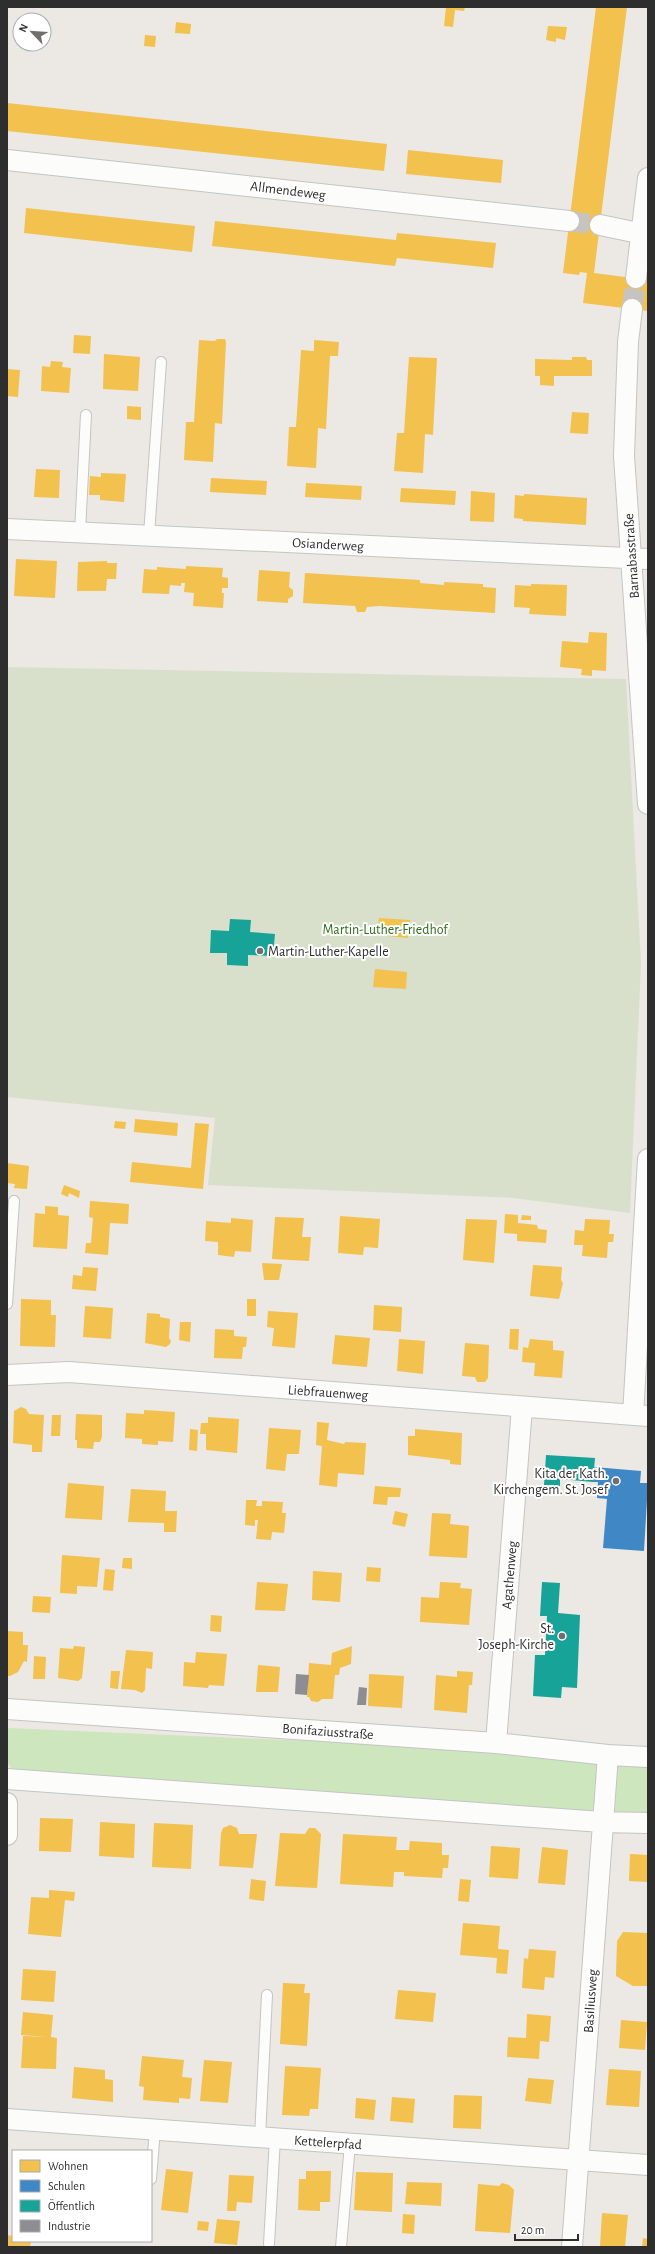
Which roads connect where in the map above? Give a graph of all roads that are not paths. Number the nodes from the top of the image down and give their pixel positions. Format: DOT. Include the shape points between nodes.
graph roads {
  1 [pos="7,160"];
  2 [pos="648,178"];
  3 [pos="569,221"];
  4 [pos="600,225"];
  5 [pos="645,235"];
  6 [pos="636,278"];
  7 [pos="632,309"];
  8 [pos="161,362"];
  9 [pos="86,415"];
  10 [pos="7,529"];
  11 [pos="80,532"];
  12 [pos="149,535"];
  13 [pos="640,558"];
  14 [pos="648,804"];
  15 [pos="648,1159"];
  16 [pos="14,1201"];
  17 [pos="7,1304"];
  18 [pos="7,1375"];
  19 [pos="522,1407"];
  20 [pos="641,1415"];
  21 [pos="7,1709"];
  22 [pos="496,1743"];
  23 [pos="608,1755"];
  24 [pos="648,1756"];
  25 [pos="7,1779"];
  26 [pos="7,1803"];
  27 [pos="602,1822"];
  28 [pos="648,1823"];
  29 [pos="7,1835"];
  30 [pos="267,1995"];
  31 [pos="7,2119"];
  32 [pos="155,2129"];
  33 [pos="268,2138"];
  34 [pos="350,2144"];
  35 [pos="578,2160"];
  36 [pos="648,2165"];
  37 [pos="152,2166"];
  38 [pos="269,2244"];
  39 [pos="341,2247"];
  40 [pos="572,2247"];
  1 -- 3 [label="street, Allmendeweg"];
  2 -- 5 [label="street"];
  4 -- 5 [label="street"];
  5 -- 6 [label="street"];
  7 -- 13 [label="street, Barnabasstraße" via="628,342 624,456"];
  8 -- 12 [label="lane"];
  9 -- 11 [label="lane"];
  10 -- 11 [label="street, Osianderweg"];
  11 -- 12 [label="street, Osianderweg"];
  12 -- 13 [label="street, Osianderweg"];
  13 -- 14 [label="street, Barnabasstraße"];
  15 -- 20 [label="street"];
  16 -- 17 [label="lane"];
  18 -- 19 [label="street, Liebfrauenweg" via="69,1372"];
  19 -- 20 [label="street, Liebfrauenweg"];
  19 -- 22 [label="street, Agathenweg"];
  21 -- 22 [label="street, Bonifaziusstraße"];
  22 -- 23 [label="street, Bonifaziusstraße"];
  23 -- 24 [label="street, Bonifaziusstraße"];
  23 -- 27 [label="street, Basiliusweg"];
  25 -- 27 [label="street"];
  26 -- 29 [label="street"];
  27 -- 28 [label="street"];
  27 -- 35 [label="street, Basiliusweg"];
  30 -- 33 [label="lane"];
  31 -- 32 [label="street, Kettelerpfad"];
  32 -- 33 [label="street, Kettelerpfad"];
  32 -- 37 [label="lane"];
  33 -- 34 [label="street, Kettelerpfad"];
  33 -- 38 [label="lane"];
  34 -- 35 [label="street, Kettelerpfad"];
  34 -- 39 [label="lane"];
  35 -- 36 [label="street, Kettelerpfad"];
  35 -- 40 [label="street, Basiliusweg"];
}
